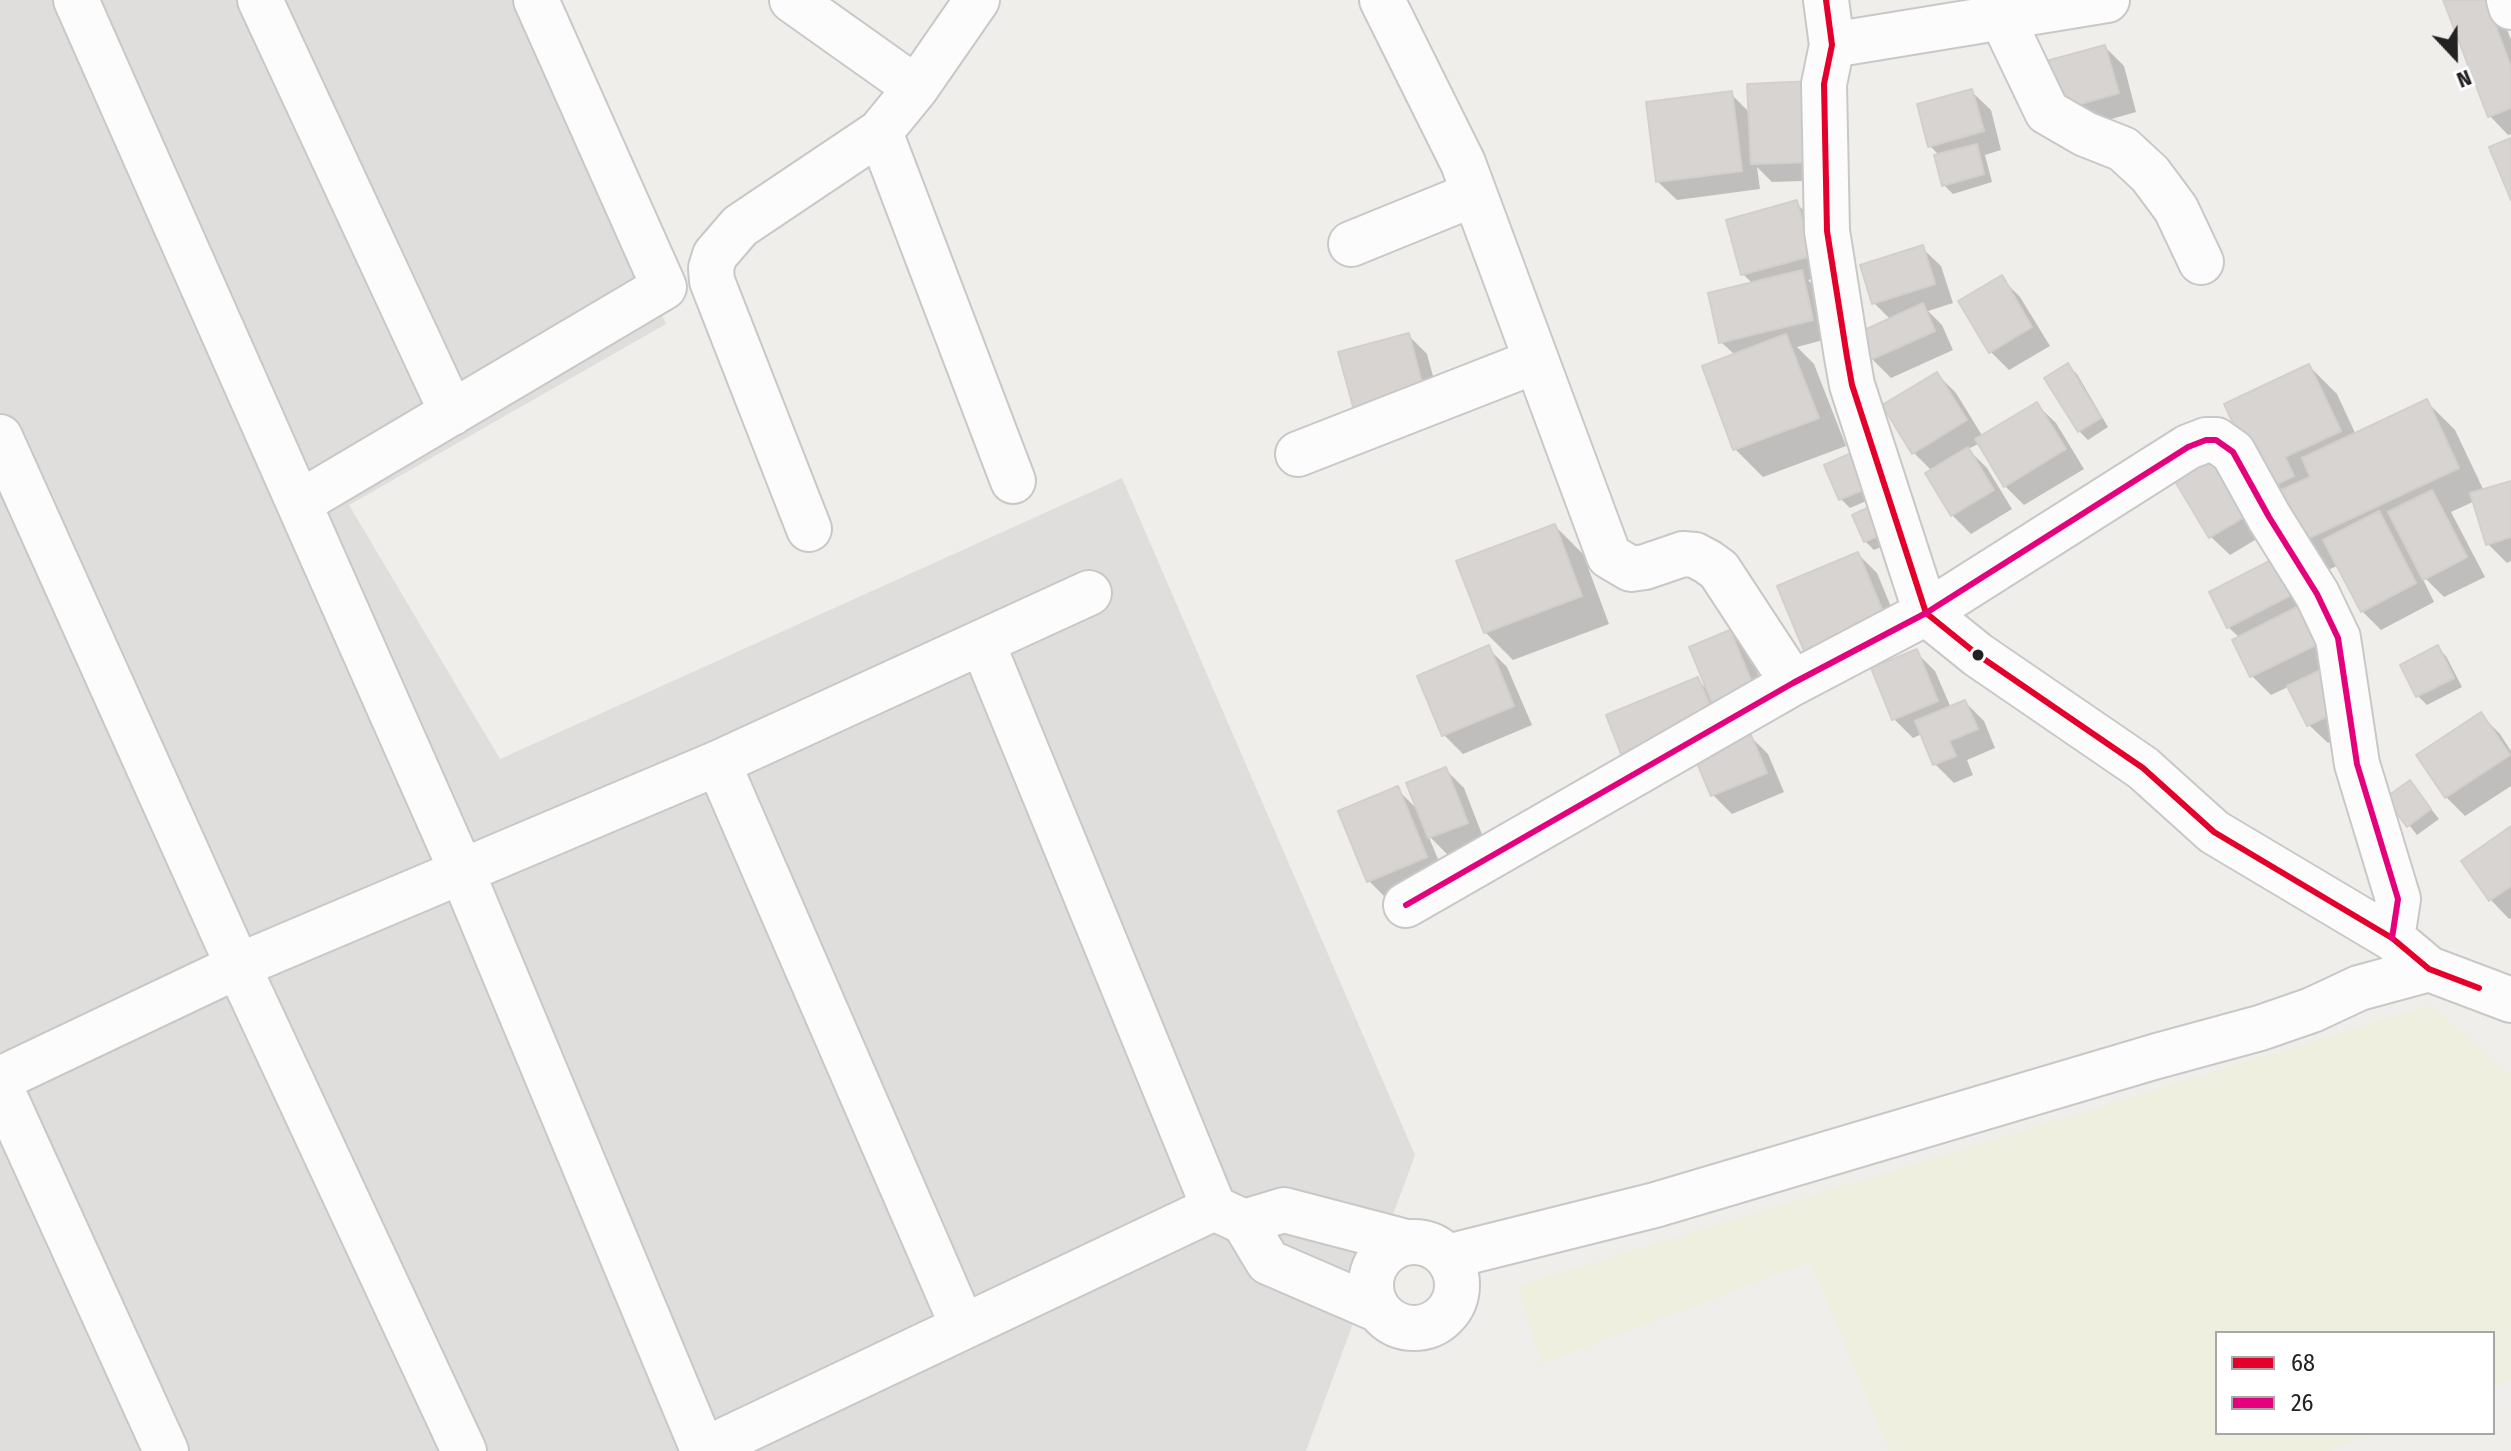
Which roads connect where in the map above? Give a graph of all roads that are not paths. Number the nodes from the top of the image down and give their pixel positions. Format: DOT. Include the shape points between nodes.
graph roads {
  1 [pos="76,0"];
  2 [pos="260,0"];
  3 [pos="536,0"];
  4 [pos="792,0"];
  5 [pos="977,0"];
  6 [pos="1382,0"];
  7 [pos="1826,0"];
  8 [pos="2107,0"];
  9 [pos="2509,0"];
  10 [pos="2511,7"];
  11 [pos="2002,18"];
  12 [pos="1832,45"];
  13 [pos="916,88"];
  14 [pos="880,132"];
  15 [pos="1474,194"];
  16 [pos="1351,244"];
  17 [pos="2201,262"];
  18 [pos="1536,361"];
  19 [pos="452,413"];
  20 [pos="0,437"];
  21 [pos="1298,454"];
  22 [pos="1013,481"];
  23 [pos="299,503"];
  24 [pos="809,529"];
  25 [pos="1089,593"];
  26 [pos="1926,613"];
  27 [pos="982,642"];
  28 [pos="1793,683"];
  29 [pos="718,763"];
  30 [pos="462,872"];
  31 [pos="1406,905"];
  32 [pos="2392,938"];
  33 [pos="238,966"];
  34 [pos="2429,969"];
  35 [pos="2511,1000"];
  36 [pos="0,1079"];
  37 [pos="0,1086"];
  38 [pos="1229,1215"];
  39 [pos="1406,1242"];
  40 [pos="1447,1257"];
  41 [pos="1379,1310"];
  42 [pos="963,1327"];
  43 [pos="703,1450"];
  44 [pos="166,1451"];
  45 [pos="464,1451"];
  1 -- 23 [label="street"];
  2 -- 19 [label="street"];
  3 -- 19 [label="street" via="664,287"];
  4 -- 13 [label="street"];
  5 -- 13 [label="street"];
  6 -- 15 [label="street"];
  7 -- 12 [label="street"];
  8 -- 11 [label="street"];
  9 -- 10 [label="street"];
  11 -- 12 [label="street"];
  11 -- 17 [label="street" via="2047,112 2123,149 2150,174 2176,209"];
  12 -- 26 [label="street" via="1824,84 1827,231 1847,357"];
  13 -- 14 [label="street"];
  14 -- 22 [label="street"];
  14 -- 24 [label="street" via="740,226 715,255 711,268"];
  15 -- 16 [label="street"];
  15 -- 18 [label="street"];
  18 -- 21 [label="street"];
  18 -- 28 [label="street" via="1609,556 1631,569 1683,554 1708,562 1719,570"];
  19 -- 23 [label="street"];
  20 -- 33 [label="street"];
  23 -- 30 [label="street"];
  25 -- 27 [label="street"];
  26 -- 28 [label="street"];
  26 -- 32 [label="street" via="2143,768 2214,832"];
  26 -- 32 [label="street" via="2188,447 2216,440 2233,452 2338,638 2357,764 2398,899"];
  27 -- 29 [label="street"];
  27 -- 38 [label="street"];
  28 -- 31 [label="street"];
  29 -- 30 [label="street"];
  29 -- 42 [label="street"];
  30 -- 33 [label="street"];
  30 -- 43 [label="street"];
  32 -- 34 [label="street"];
  33 -- 36 [label="street"];
  33 -- 45 [label="street"];
  34 -- 35 [label="street"];
  34 -- 40 [label="street" via="2359,988 2260,1028 1655,1205"];
  37 -- 44 [label="street"];
  38 -- 39 [label="street" via="1284,1210"];
  38 -- 41 [label="street" via="1268,1262"];
  38 -- 42 [label="street"];
  39 -- 40 [label="street" via="1435,1248"];
  39 -- 41 [label="street" via="1381,1257 1373,1269 1372,1299"];
  40 -- 41 [label="street" via="1457,1284 1455,1298 1440,1320 1414,1328 1400,1326"];
  42 -- 43 [label="street"];
}
